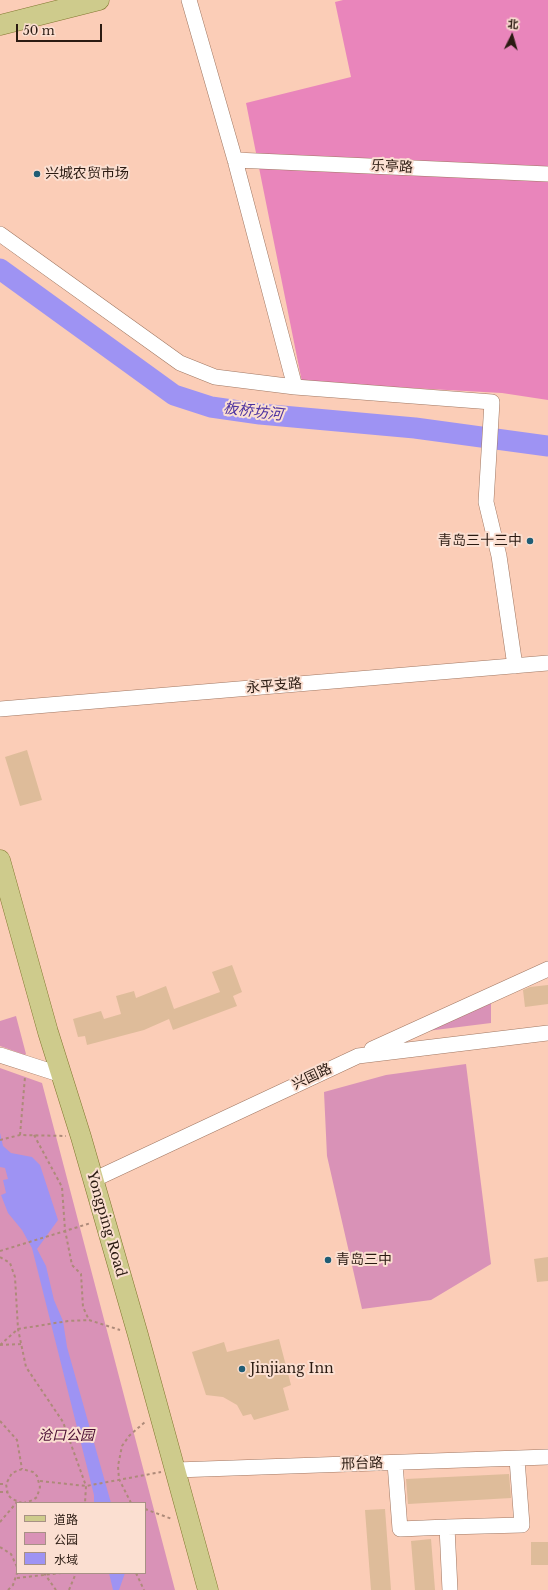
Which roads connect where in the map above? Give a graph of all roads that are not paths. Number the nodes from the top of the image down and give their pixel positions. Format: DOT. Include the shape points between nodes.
graph roads {
  1 [pos="99,0"];
  2 [pos="190,0"];
  3 [pos="59,5"];
  4 [pos="0,25"];
  5 [pos="235,160"];
  6 [pos="548,174"];
  7 [pos="0,234"];
  8 [pos="295,387"];
  9 [pos="548,663"];
  10 [pos="514,666"];
  11 [pos="0,709"];
  12 [pos="0,860"];
  13 [pos="548,969"];
  14 [pos="548,1033"];
  15 [pos="0,1054"];
  16 [pos="358,1056"];
  17 [pos="62,1075"];
  18 [pos="93,1180"];
  19 [pos="548,1457"];
  20 [pos="517,1459"];
  21 [pos="395,1463"];
  22 [pos="176,1470"];
  23 [pos="447,1528"];
  24 [pos="208,1590"];
  25 [pos="450,1590"];
  1 -- 3 [label="main road"];
  2 -- 5 [label="street"];
  3 -- 4 [label="main road"];
  5 -- 6 [label="street, 乐亭路"];
  5 -- 8 [label="street"];
  7 -- 8 [label="street" via="180,363 215,377"];
  8 -- 10 [label="street" via="492,402 486,502 499,556"];
  9 -- 10 [label="street, 永平支路"];
  10 -- 11 [label="street, 永平支路"];
  12 -- 17 [label="main road, Yongping Road"];
  13 -- 16 [label="street"];
  14 -- 16 [label="street, 兴国路"];
  15 -- 17 [label="street"];
  16 -- 18 [label="street, 兴国路"];
  17 -- 18 [label="main road, Yongping Road"];
  18 -- 22 [label="main road, Yongping Road"];
  19 -- 20 [label="street, 邢台路"];
  20 -- 21 [label="street, 邢台路"];
  20 -- 23 [label="street" via="522,1525"];
  21 -- 22 [label="street, 邢台路"];
  21 -- 23 [label="street" via="400,1529"];
  22 -- 24 [label="main road, Yongping Road"];
  23 -- 25 [label="street"];
}
